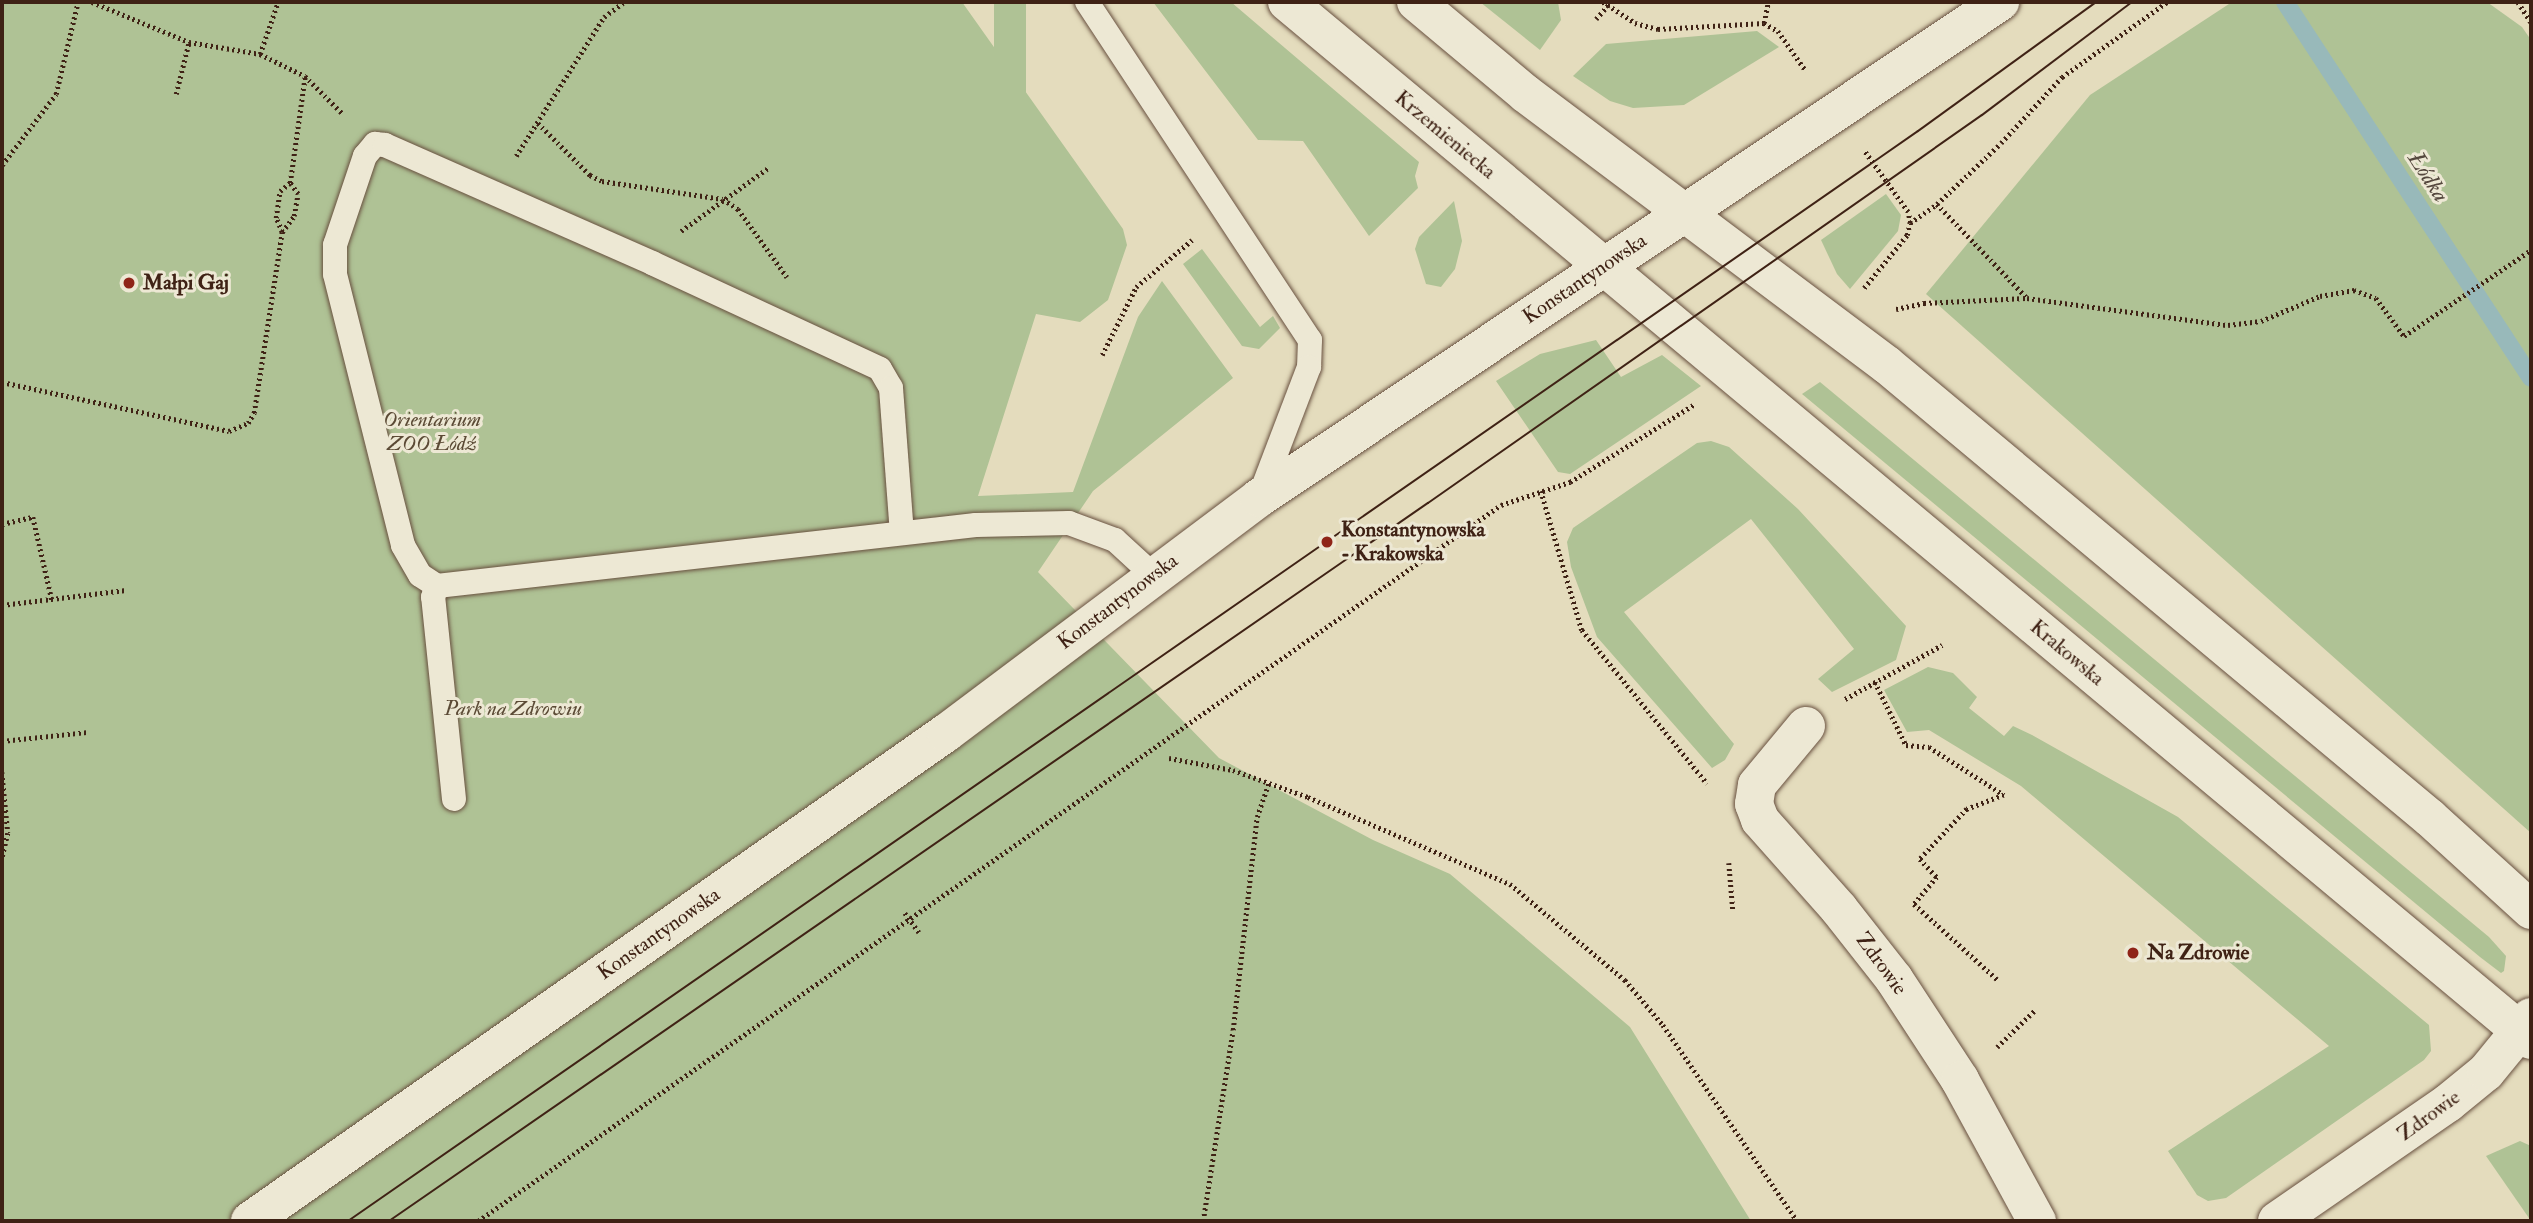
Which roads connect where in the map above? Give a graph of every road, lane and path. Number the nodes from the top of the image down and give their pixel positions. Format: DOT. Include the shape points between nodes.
graph roads {
  1 [pos="78,2"];
  2 [pos="92,2"];
  3 [pos="278,2"];
  4 [pos="624,2"];
  5 [pos="1087,2"];
  6 [pos="1287,2"];
  7 [pos="1416,2"];
  8 [pos="1603,2"];
  9 [pos="1768,2"];
  10 [pos="2000,2"];
  11 [pos="2167,2"];
  12 [pos="2518,2"];
  13 [pos="1609,4"];
  14 [pos="1597,19"];
  15 [pos="2531,21"];
  16 [pos="1763,23"];
  17 [pos="190,42"];
  18 [pos="1791,49"];
  19 [pos="260,54"];
  20 [pos="305,76"];
  21 [pos="176,94"];
  22 [pos="538,124"];
  23 [pos="375,144"];
  24 [pos="1859,144"];
  25 [pos="2,165"];
  26 [pos="768,168"];
  27 [pos="290,183"];
  28 [pos="491,191"];
  29 [pos="723,199"];
  30 [pos="1937,204"];
  31 [pos="1685,212"];
  32 [pos="1910,223"];
  33 [pos="282,232"];
  34 [pos="2531,250"];
  35 [pos="1164,260"];
  36 [pos="652,263"];
  37 [pos="1604,267"];
  38 [pos="790,282"];
  39 [pos="1862,290"];
  40 [pos="2027,298"];
  41 [pos="1887,311"];
  42 [pos="1102,355"];
  43 [pos="2,382"];
  44 [pos="1700,401"];
  45 [pos="1541,491"];
  46 [pos="1259,498"];
  47 [pos="2,524"];
  48 [pos="902,533"];
  49 [pos="1153,575"];
  50 [pos="437,586"];
  51 [pos="126,590"];
  52 [pos="52,600"];
  53 [pos="2,606"];
  54 [pos="1942,645"];
  55 [pos="1875,682"];
  56 [pos="1806,726"];
  57 [pos="87,732"];
  58 [pos="2,741"];
  59 [pos="1169,758"];
  60 [pos="2,772"];
  61 [pos="1269,783"];
  62 [pos="1714,792"];
  63 [pos="454,799"];
  64 [pos="1728,852"];
  65 [pos="2,858"];
  66 [pos="2531,909"];
  67 [pos="1733,911"];
  68 [pos="905,912"];
  69 [pos="910,919"];
  70 [pos="919,932"];
  71 [pos="1999,981"];
  72 [pos="2527,1029"];
  73 [pos="250,1221"];
  74 [pos="478,1221"];
  75 [pos="1203,1221"];
  76 [pos="1797,1221"];
  77 [pos="2037,1221"];
  78 [pos="2277,1221"];
  1 -- 25 [label="path" via="56,93"];
  2 -- 17 [label="path"];
  3 -- 19 [label="path"];
  4 -- 22 [label="path" via="604,17"];
  5 -- 46 [label="lane" via="1310,340 1309,368"];
  6 -- 37 [label="main road, Krzemieniecka"];
  7 -- 31 [label="main road" via="1527,94"];
  8 -- 13 [label="path"];
  9 -- 16 [label="path"];
  10 -- 31 [label="main road, Konstantynowska"];
  11 -- 30 [label="path" via="2062,76"];
  12 -- 15 [label="path"];
  13 -- 14 [label="path"];
  13 -- 16 [label="path" via="1635,23 1658,29"];
  16 -- 18 [label="path" via="1778,31"];
  17 -- 19 [label="path"];
  17 -- 21 [label="path"];
  19 -- 20 [label="path"];
  20 -- 23 [label="path"];
  20 -- 27 [label="path"];
  22 -- 28 [label="path"];
  22 -- 29 [label="path" via="590,175 602,181"];
  23 -- 28 [label="lane"];
  23 -- 50 [label="lane" via="365,156 335,245 335,274 402,545 421,575"];
  24 -- 32 [label="path" via="1908,212"];
  26 -- 29 [label="path"];
  27 -- 33 [label="path" via="280,191 275,218"];
  27 -- 33 [label="path" via="298,194 294,216"];
  28 -- 36 [label="lane"];
  29 -- 36 [label="path" via="665,242"];
  29 -- 38 [label="path" via="738,209"];
  30 -- 32 [label="path"];
  30 -- 40 [label="path"];
  31 -- 37 [label="main road, Konstantynowska"];
  31 -- 66 [label="main road" via="1887,365 2430,818"];
  32 -- 39 [label="path" via="1907,235"];
  33 -- 43 [label="path" via="254,413 239,429 229,431"];
  34 -- 40 [label="path" via="2404,336 2376,298 2365,291 2344,290 2261,321 2228,325"];
  35 -- 42 [label="path" via="1136,287"];
  36 -- 48 [label="lane" via="888,377"];
  37 -- 46 [label="main road, Konstantynowska"];
  37 -- 72 [label="main road, Krakowska"];
  40 -- 41 [label="path" via="1924,303"];
  44 -- 45 [label="path" via="1570,482"];
  45 -- 62 [label="path" via="1582,630"];
  45 -- 69 [label="path" via="1501,505"];
  46 -- 49 [label="main road, Konstantynowska"];
  47 -- 52 [label="path" via="33,517"];
  48 -- 49 [label="lane" via="976,525 1069,523 1115,540"];
  48 -- 50 [label="lane"];
  49 -- 73 [label="main road, Konstantynowska" via="946,733"];
  50 -- 63 [label="lane" via="433,597"];
  51 -- 52 [label="path"];
  52 -- 53 [label="path"];
  54 -- 55 [label="path"];
  55 -- 56 [label="path" via="1828,707"];
  55 -- 71 [label="path" via="1906,745 1929,747 2004,795 1967,809 1920,859 1937,877 1914,904"];
  56 -- 77 [label="main road, Zdrowie" via="1757,785 1754,804 1760,820 1894,979 1960,1080"];
  57 -- 58 [label="path"];
  59 -- 61 [label="path" via="1233,770"];
  60 -- 65 [label="path" via="8,833"];
  61 -- 75 [label="path" via="1257,817 1233,1030"];
  61 -- 76 [label="path" via="1510,884 1571,930 1625,980 1663,1025"];
  64 -- 67 [label="path"];
  68 -- 69 [label="path"];
  69 -- 70 [label="path"];
  69 -- 74 [label="path"];
  72 -- 78 [label="main road, Zdrowie" via="2448,1103"];
}
